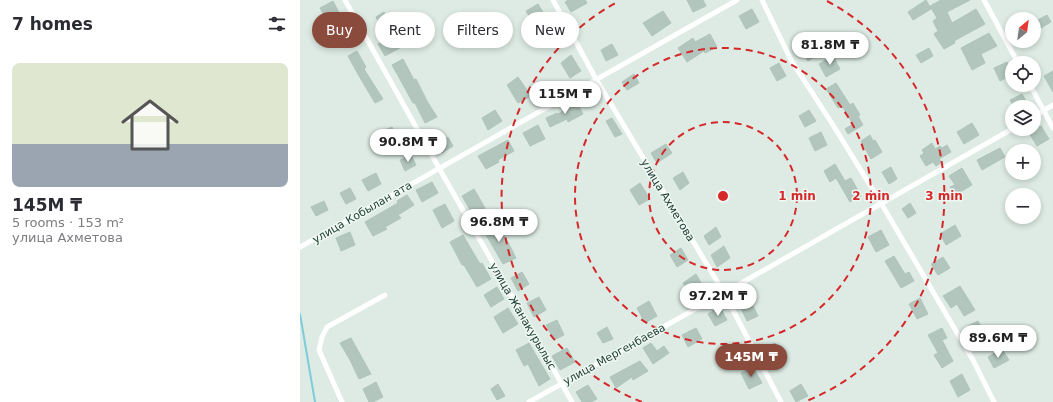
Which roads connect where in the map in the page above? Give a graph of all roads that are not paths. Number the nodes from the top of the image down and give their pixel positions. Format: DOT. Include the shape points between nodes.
graph roads {
  1 [pos="345,0"];
  2 [pos="552,0"];
  3 [pos="737,0"];
  4 [pos="762,0"];
  5 [pos="984,0"];
  6 [pos="1014,56"];
  7 [pos="596,79"];
  8 [pos="1034,92"];
  9 [pos="1053,105"];
  10 [pos="1044,110"];
  11 [pos="1041,112"];
  12 [pos="1053,128"];
  13 [pos="1005,132"];
  14 [pos="439,168"];
  15 [pos="881,204"];
  16 [pos="300,247"];
  17 [pos="724,293"];
  18 [pos="385,295"];
  19 [pos="562,384"];
  20 [pos="342,402"];
  21 [pos="529,402"];
  22 [pos="572,402"];
  23 [pos="781,402"];
  24 [pos="994,402"];
  1 -- 14 [label="street, улица Жанакурылыс"];
  2 -- 7 [label="street, улица Ахметова"];
  3 -- 7 [label="street, улица Кобылан ата"];
  4 -- 15 [label="street" via="791,60"];
  5 -- 6 [label="street"];
  7 -- 14 [label="street, улица Кобылан ата"];
  7 -- 17 [label="street, улица Ахметова"];
  8 -- 10 [label="street"];
  9 -- 10 [label="street"];
  10 -- 11 [label="street"];
  10 -- 12 [label="street"];
  13 -- 15 [label="street, улица Мергенбаева"];
  14 -- 16 [label="street, улица Кобылан ата"];
  14 -- 19 [label="street, улица Жанакурылыс"];
  15 -- 17 [label="street, улица Мергенбаева"];
  15 -- 24 [label="street"];
  17 -- 19 [label="street, улица Мергенбаева"];
  17 -- 23 [label="street, улица Ахметова"];
  18 -- 20 [label="street" via="327,327 322,336 319,350"];
  19 -- 21 [label="street, улица Мергенбаева"];
  19 -- 22 [label="street, улица Жанакурылыс"];
}
